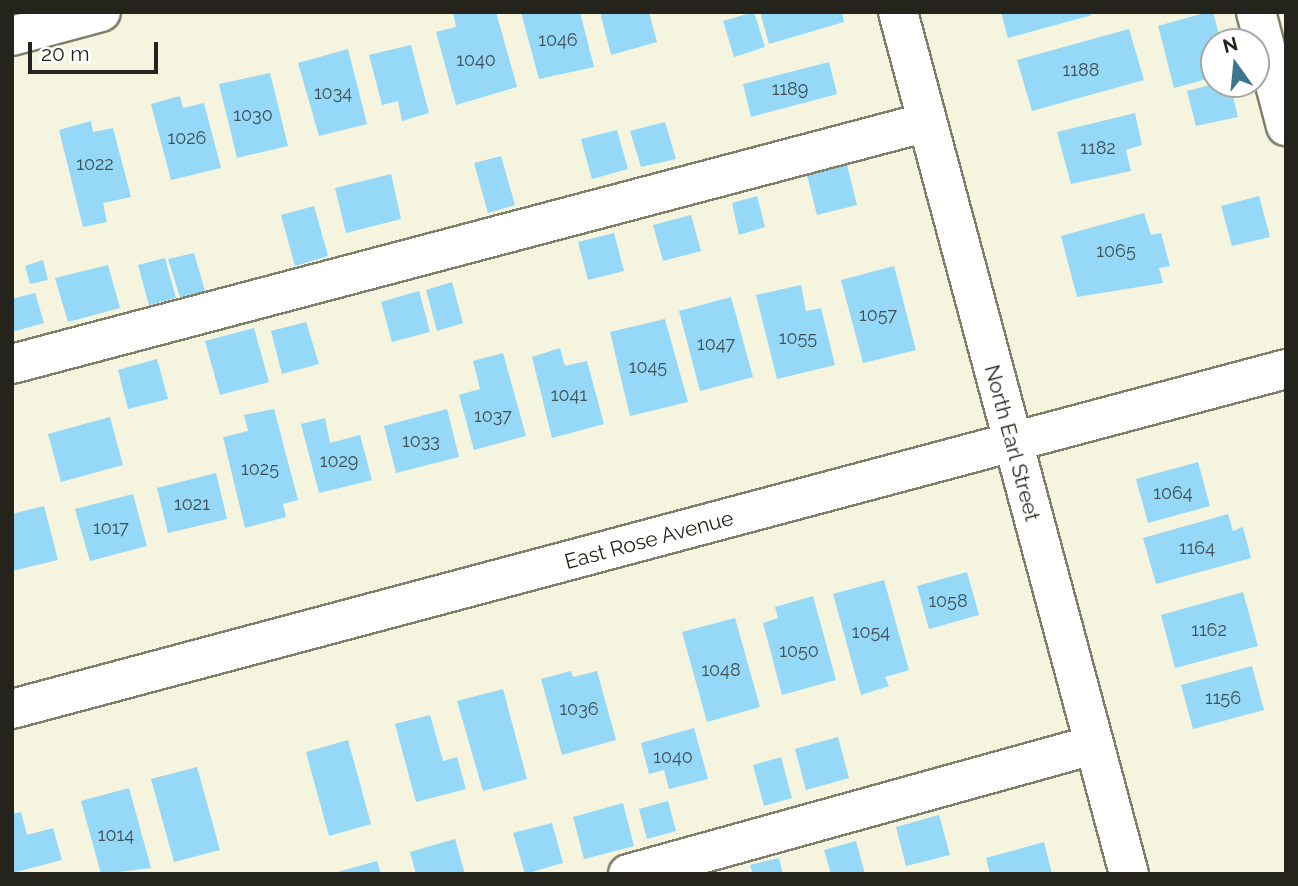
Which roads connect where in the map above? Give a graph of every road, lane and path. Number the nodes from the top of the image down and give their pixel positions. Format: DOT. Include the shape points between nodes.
graph roads {
  1 [pos="101,12"];
  2 [pos="898,12"];
  3 [pos="1267,22"];
  4 [pos="12,36"];
  5 [pos="927,122"];
  6 [pos="1286,126"];
  7 [pos="12,364"];
  8 [pos="1286,369"];
  9 [pos="1012,443"];
  10 [pos="12,709"];
  11 [pos="1094,745"];
  12 [pos="628,874"];
  13 [pos="1129,874"];
  1 -- 4 [label="street"];
  2 -- 5 [label="street, North Earl Street"];
  3 -- 6 [label="street"];
  5 -- 7 [label="street"];
  5 -- 9 [label="street, North Earl Street"];
  8 -- 9 [label="street, East Rose Avenue"];
  9 -- 10 [label="street, East Rose Avenue"];
  9 -- 11 [label="street, North Earl Street"];
  11 -- 12 [label="street"];
  11 -- 13 [label="street, North Earl Street"];
}
